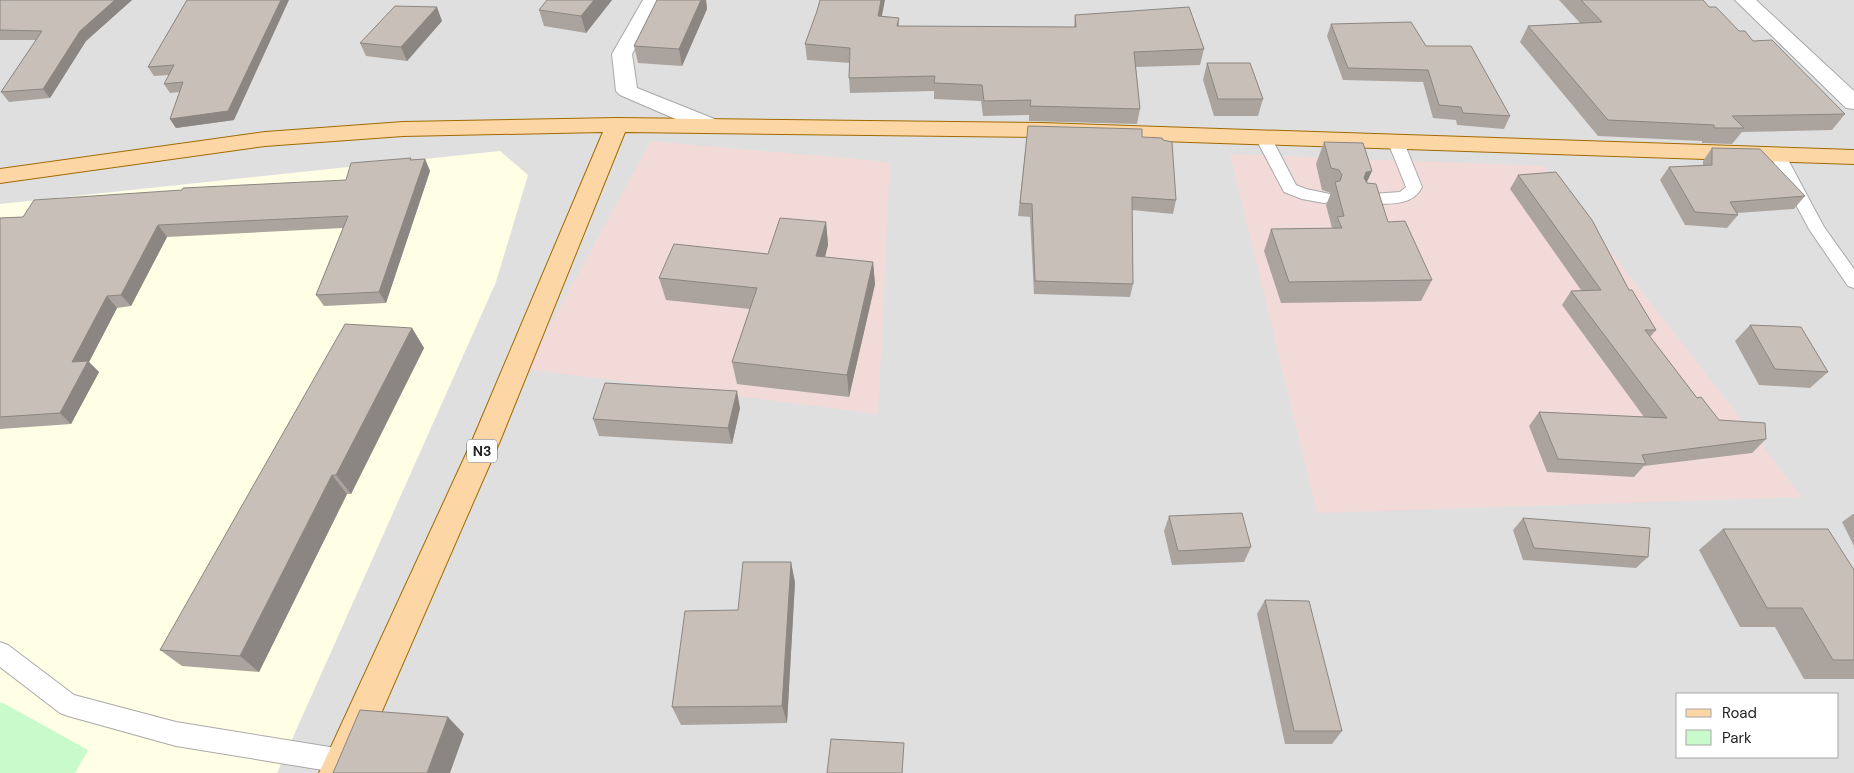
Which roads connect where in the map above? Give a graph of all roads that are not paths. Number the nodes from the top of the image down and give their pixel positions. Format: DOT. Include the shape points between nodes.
graph roads {
  1 [pos="653,0"];
  2 [pos="1744,0"];
  3 [pos="1854,103"];
  4 [pos="617,125"];
  5 [pos="709,125"];
  6 [pos="1263,137"];
  7 [pos="1395,140"];
  8 [pos="1777,154"];
  9 [pos="1854,157"];
  10 [pos="0,176"];
  11 [pos="1324,198"];
  12 [pos="1364,199"];
  13 [pos="1854,282"];
  14 [pos="0,653"];
  15 [pos="339,767"];
  1 -- 5 [label="street" via="622,54 627,91"];
  2 -- 3 [label="street"];
  4 -- 5 [label="main road"];
  4 -- 10 [label="main road" via="403,129 266,139"];
  4 -- 15 [label="main road, N3" via="486,441"];
  5 -- 6 [label="main road"];
  6 -- 7 [label="main road"];
  6 -- 11 [label="lane" via="1290,188"];
  7 -- 8 [label="main road"];
  7 -- 12 [label="lane" via="1414,186 1412,193"];
  8 -- 9 [label="main road"];
  8 -- 13 [label="lane" via="1817,229"];
  14 -- 15 [label="lane" via="68,705 176,734"];
}
